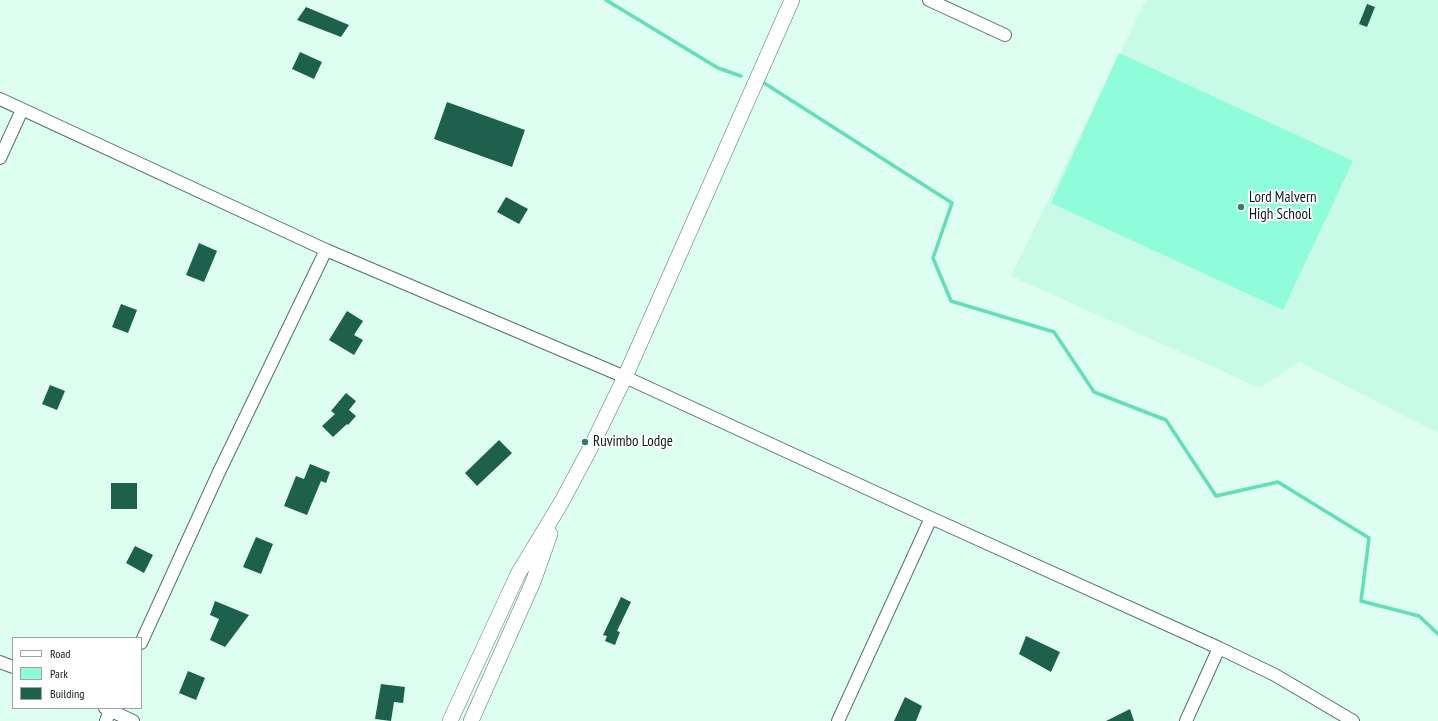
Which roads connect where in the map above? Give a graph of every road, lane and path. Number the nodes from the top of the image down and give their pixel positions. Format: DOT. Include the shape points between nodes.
graph roads {
  1 [pos="792,0"];
  2 [pos="928,0"];
  3 [pos="1005,35"];
  4 [pos="0,99"];
  5 [pos="22,110"];
  6 [pos="0,158"];
  7 [pos="326,250"];
  8 [pos="625,376"];
  9 [pos="562,503"];
  10 [pos="931,518"];
  11 [pos="142,641"];
  12 [pos="1219,648"];
  13 [pos="0,662"];
  14 [pos="12,667"];
  15 [pos="108,712"];
  16 [pos="133,721"];
  17 [pos="450,721"];
  18 [pos="471,721"];
  19 [pos="838,721"];
  20 [pos="1186,721"];
  21 [pos="1353,721"];
  1 -- 8 [label="street"];
  2 -- 3 [label="street"];
  4 -- 5 [label="street"];
  5 -- 6 [label="street"];
  5 -- 7 [label="street"];
  7 -- 8 [label="street"];
  7 -- 11 [label="street" via="219,472"];
  8 -- 9 [label="street"];
  8 -- 10 [label="street"];
  9 -- 17 [label="street" via="518,574"];
  9 -- 18 [label="street" via="533,582"];
  10 -- 12 [label="street"];
  10 -- 19 [label="street"];
  12 -- 20 [label="street"];
  12 -- 21 [label="street" via="1275,676"];
  13 -- 14 [label="street"];
  15 -- 16 [label="street"];
}
